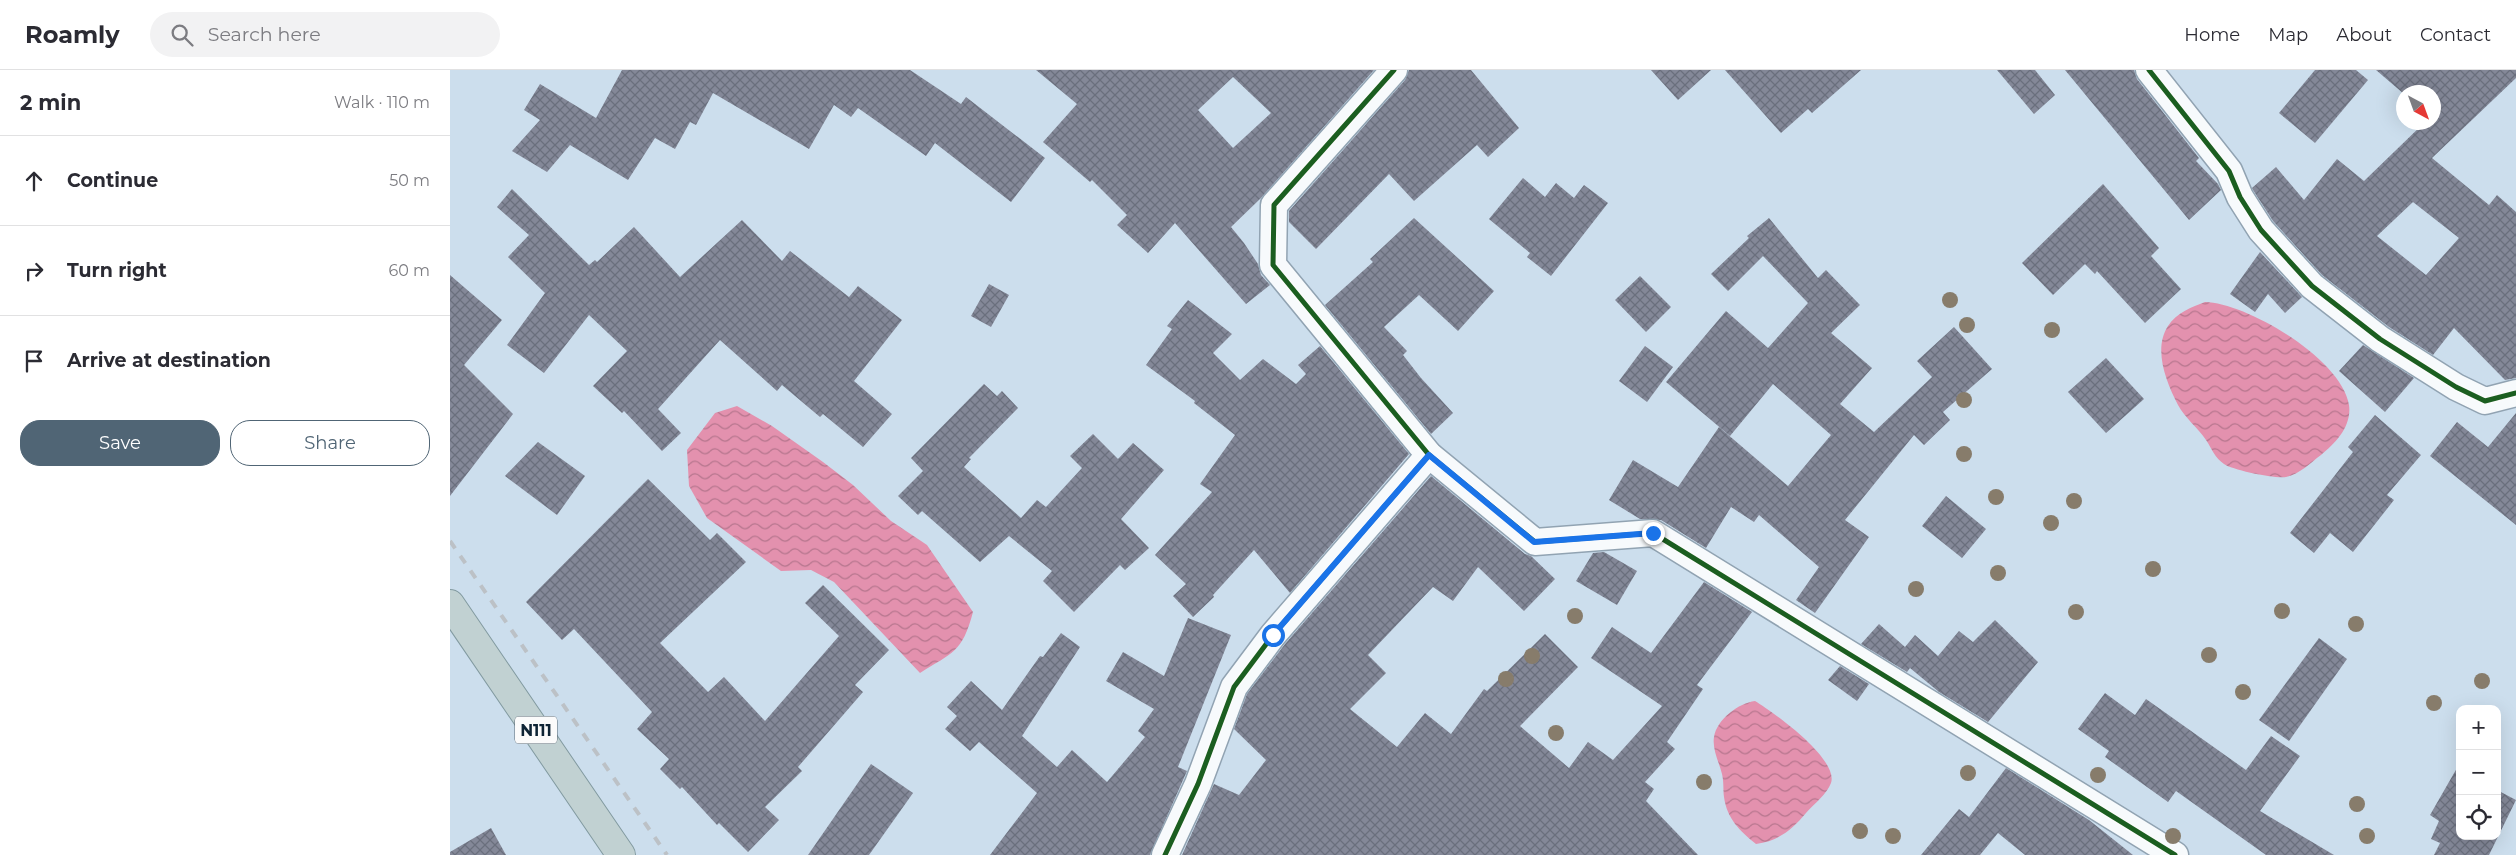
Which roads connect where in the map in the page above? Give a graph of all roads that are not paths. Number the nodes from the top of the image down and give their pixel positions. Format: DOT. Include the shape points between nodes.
graph roads {
  1 [pos="1394,70"];
  2 [pos="2149,70"];
  3 [pos="2516,393"];
  4 [pos="1429,455"];
  5 [pos="450,604"];
  6 [pos="622,855"];
  7 [pos="1165,855"];
  8 [pos="2175,855"];
  1 -- 4 [label="street" via="1274,205 1273,265"];
  2 -- 3 [label="street" via="2229,171 2240,197 2261,230 2312,286 2380,339 2456,387 2485,401"];
  4 -- 7 [label="street" via="1273,635 1234,687 1198,784"];
  4 -- 8 [label="street" via="1534,542 1653,533"];
  5 -- 6 [label="highway, N111"];
}
